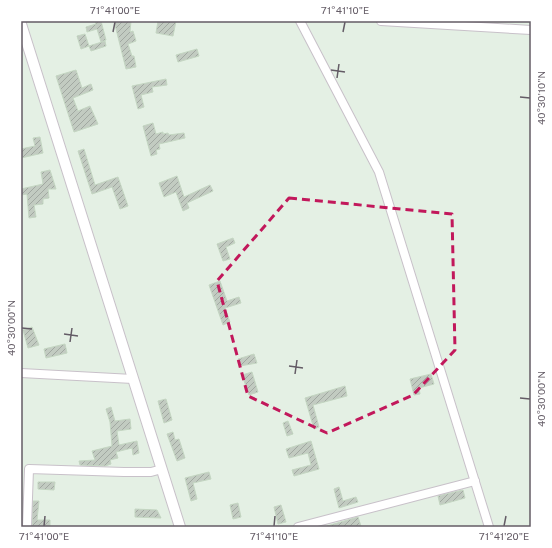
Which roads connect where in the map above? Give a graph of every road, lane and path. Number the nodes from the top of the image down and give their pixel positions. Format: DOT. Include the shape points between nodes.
graph roads {
  1 [pos="300,21"];
  2 [pos="381,21"];
  3 [pos="21,24"];
  4 [pos="531,30"];
  5 [pos="21,373"];
  6 [pos="133,378"];
  7 [pos="162,469"];
  8 [pos="475,481"];
  9 [pos="27,527"];
  10 [pos="180,527"];
  11 [pos="298,527"];
  12 [pos="490,527"];
  1 -- 8 [label="street" via="379,172"];
  2 -- 4 [label="street"];
  3 -- 6 [label="street"];
  5 -- 6 [label="street"];
  6 -- 7 [label="street"];
  7 -- 9 [label="street" via="151,472 124,472 29,469"];
  7 -- 10 [label="street"];
  8 -- 11 [label="street"];
  8 -- 12 [label="street"];
}
